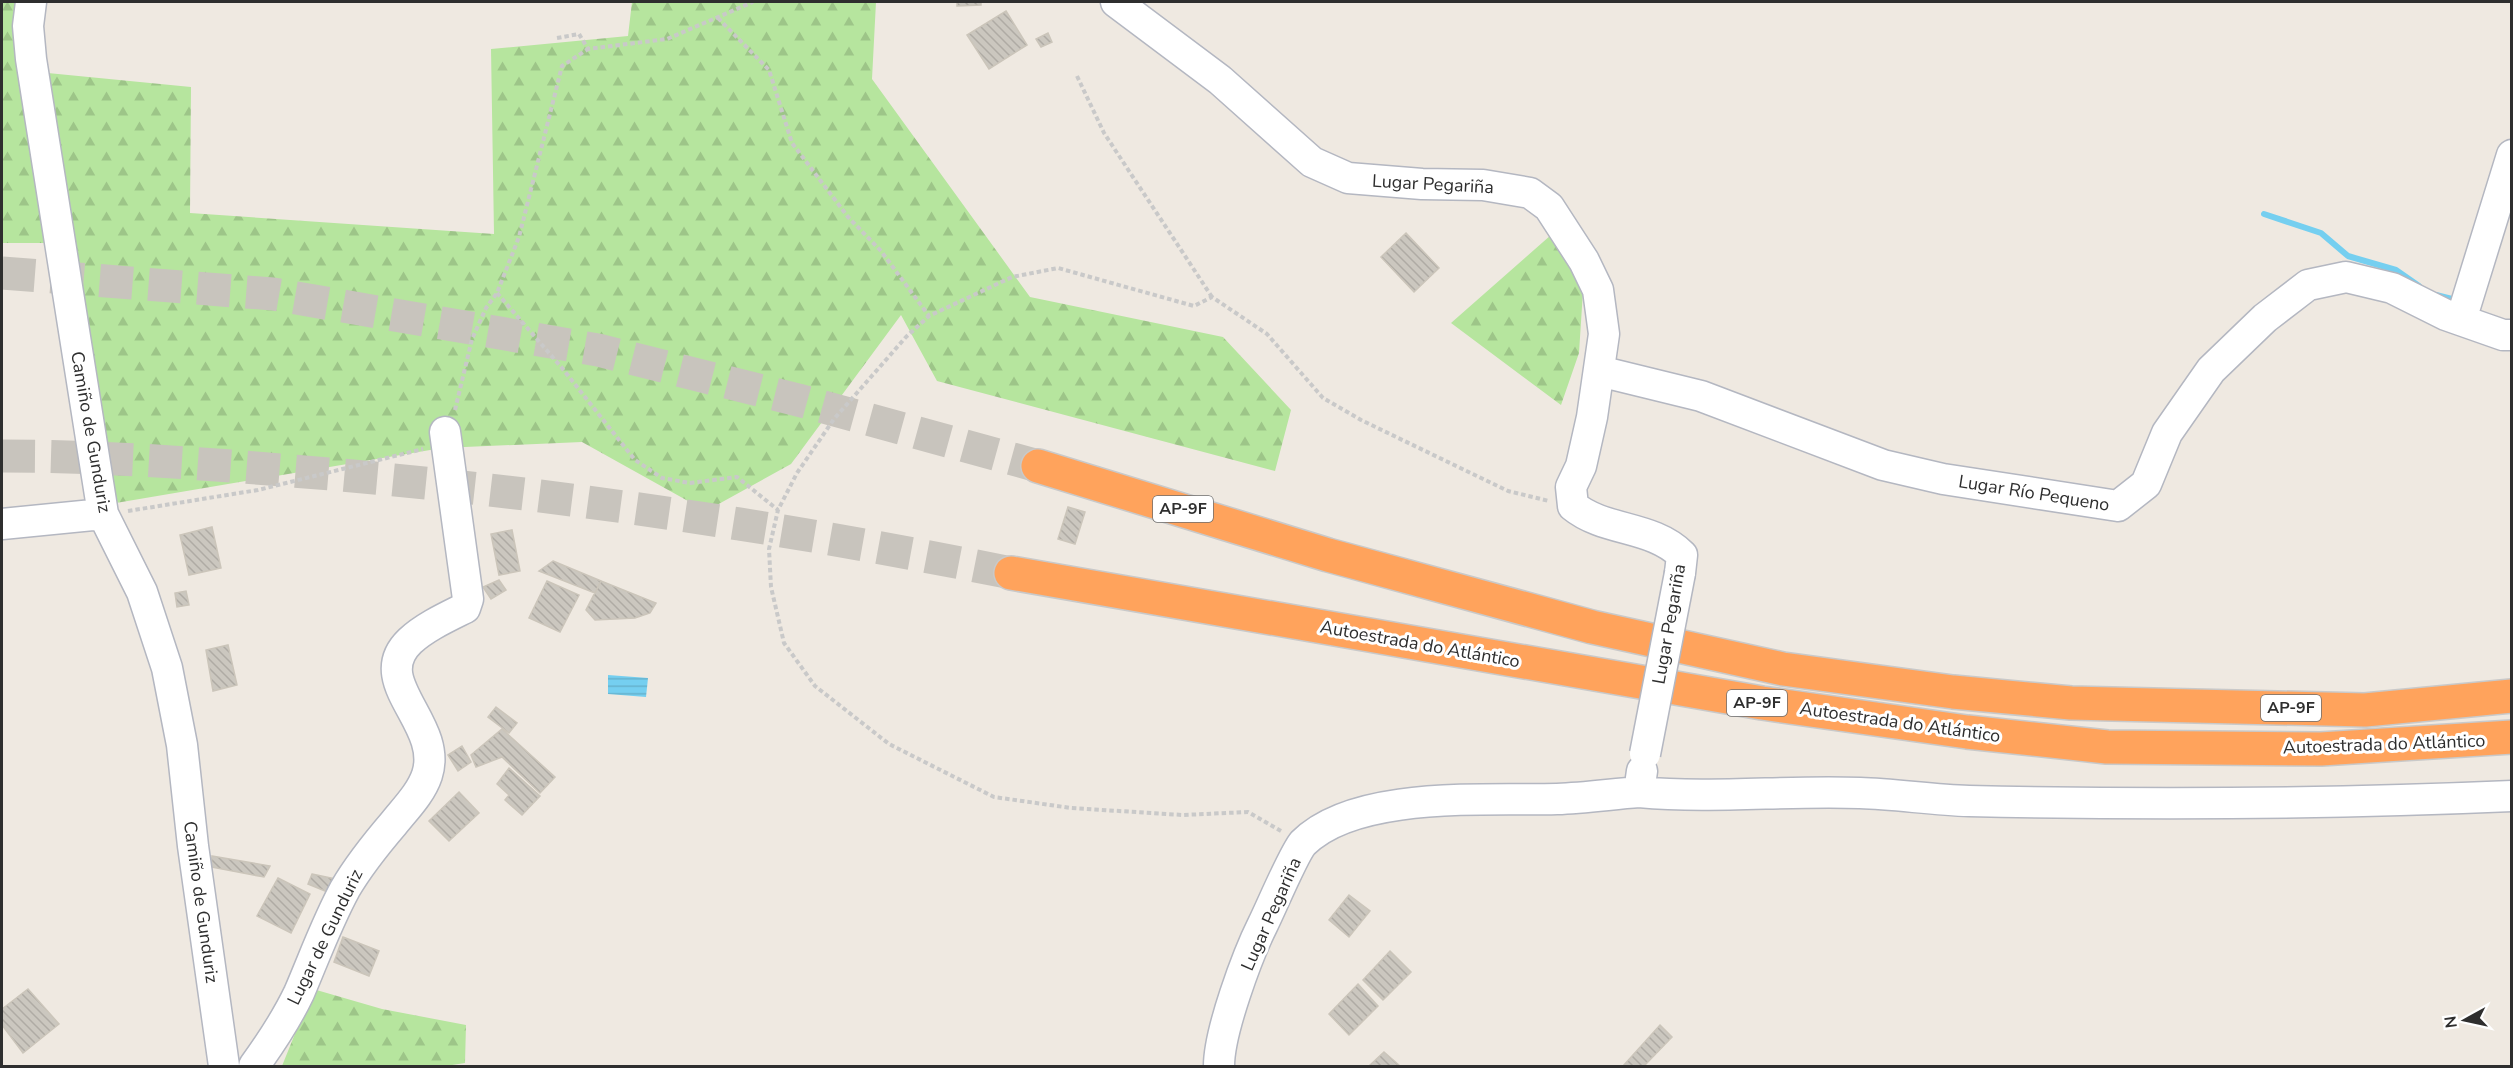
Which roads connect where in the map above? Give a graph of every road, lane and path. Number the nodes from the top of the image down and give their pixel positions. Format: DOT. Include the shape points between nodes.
graph roads {
  1 [pos="31,2"];
  2 [pos="753,2"];
  3 [pos="1116,2"];
  4 [pos="718,18"];
  5 [pos="557,38"];
  6 [pos="588,49"];
  7 [pos="1077,76"];
  8 [pos="2511,155"];
  9 [pos="497,293"];
  10 [pos="1212,297"];
  11 [pos="929,316"];
  12 [pos="2461,320"];
  13 [pos="2511,335"];
  14 [pos="1599,371"];
  15 [pos="446,432"];
  16 [pos="1038,466"];
  17 [pos="1573,506"];
  18 [pos="778,510"];
  19 [pos="103,514"];
  20 [pos="2,524"];
  21 [pos="1011,573"];
  22 [pos="2511,696"];
  23 [pos="2511,737"];
  24 [pos="1639,792"];
  25 [pos="2511,796"];
  26 [pos="1302,844"];
  27 [pos="224,1066"];
  28 [pos="254,1066"];
  29 [pos="1219,1066"];
  1 -- 19 [label="street, Camiño de Gunduriz" via="31,59"];
  2 -- 4 [label="path"];
  3 -- 14 [label="street, Lugar Pegariña" via="1220,80 1312,162 1348,178 1483,185 1530,193 1549,207 1598,290 1604,333"];
  4 -- 6 [label="path" via="667,39"];
  4 -- 11 [label="path" via="769,70 792,143 848,217 881,250"];
  5 -- 6 [label="path" via="579,34"];
  6 -- 9 [label="path" via="562,66 519,237"];
  7 -- 10 [label="path" via="1104,133"];
  8 -- 12 [label="street"];
  9 -- 15 [label="path" via="472,339 458,404"];
  9 -- 18 [label="path" via="635,460 662,477 690,483 737,477"];
  10 -- 11 [label="path" via="1194,306 1058,268 1012,277"];
  10 -- 17 [label="path" via="1267,334 1323,398 1508,491"];
  11 -- 18 [label="path" via="834,419 797,473"];
  12 -- 13 [label="street, Lugar Río Pequeno"];
  12 -- 14 [label="street, Lugar Río Pequeno" via="2392,288 2346,277 2308,285 2265,318 2211,370 2167,433 2146,484 2118,506 1943,479 1883,465 1701,396"];
  14 -- 17 [label="street, Lugar Pegariña" via="1581,466 1571,487"];
  15 -- 19 [label="path" via="421,450 258,490"];
  15 -- 28 [label="street, Lugar de Gunduriz" via="468,599 465,608 410,642 397,667 397,681 430,745 426,778 345,890 297,995"];
  16 -- 22 [label="highway, Autoestrada do Atlántico / AP-9F" via="1328,555 1592,627 1783,669 2071,703 2365,710"];
  17 -- 24 [label="street, Lugar Pegariña, bridge" via="1585,516 1657,538 1682,555"];
  18 -- 26 [label="path" via="769,549 771,587 784,643 815,686 889,744 994,797 1071,808 1183,815 1248,812"];
  19 -- 20 [label="street"];
  19 -- 27 [label="street, Camiño de Gunduriz" via="141,592 167,668 182,745"];
  21 -- 23 [label="highway, Autoestrada do Atlántico / AP-9F" via="1762,703 1967,732 2107,747 2321,749"];
  24 -- 25 [label="street" via="1860,793 1967,801 2148,802"];
  24 -- 26 [label="street, Lugar Pegariña" via="1560,799 1451,799 1370,811 1335,822"];
  26 -- 29 [label="street, Lugar Pegariña" via="1256,939 1232,1006"];
}
